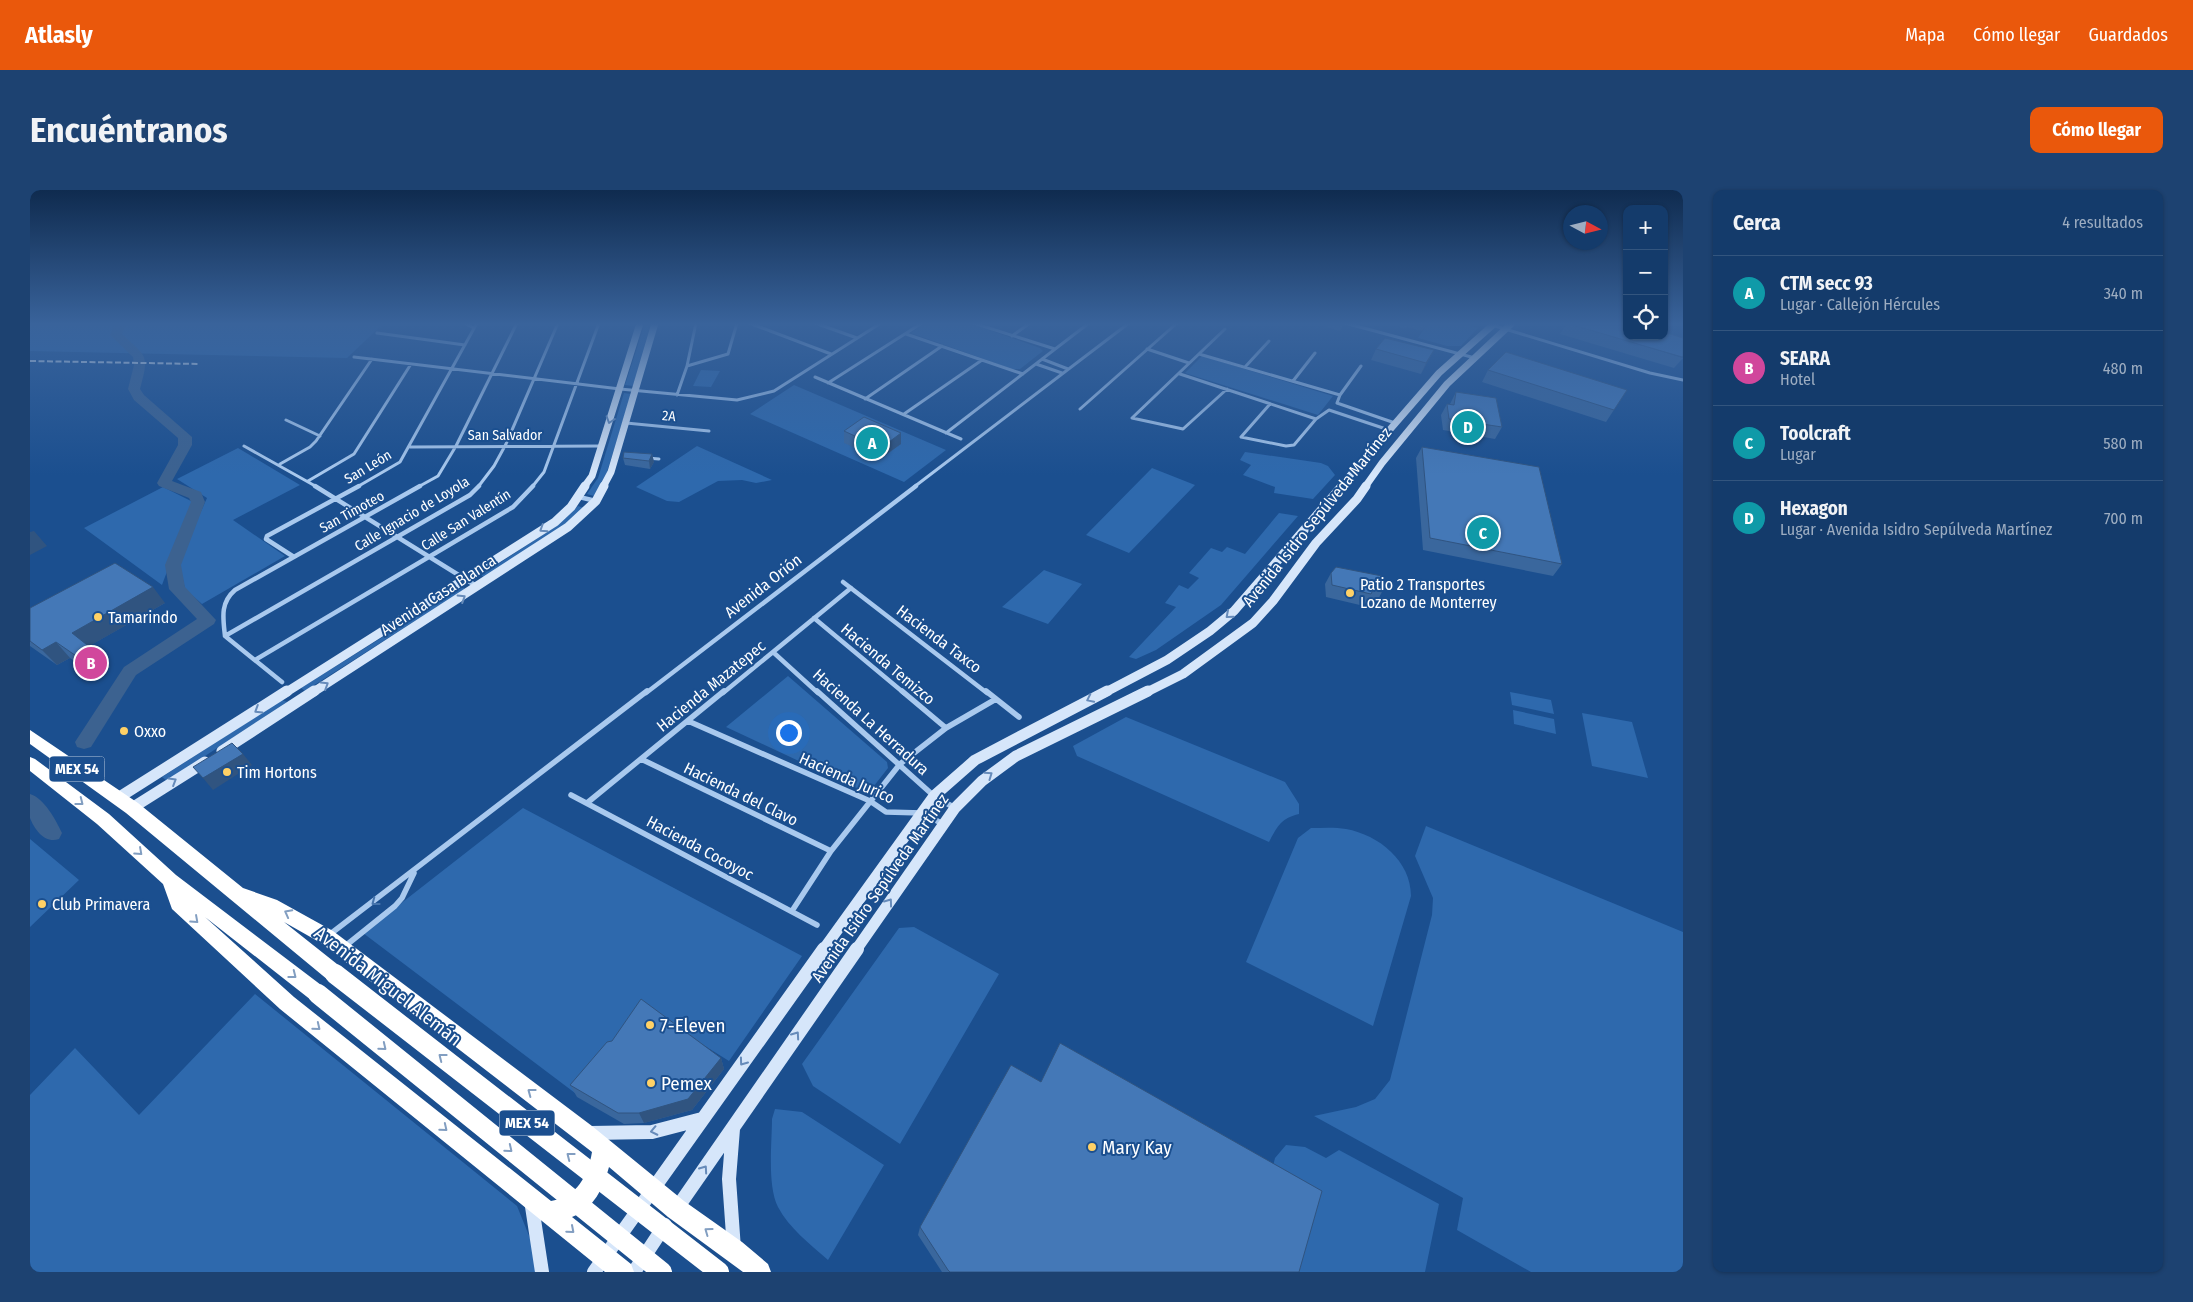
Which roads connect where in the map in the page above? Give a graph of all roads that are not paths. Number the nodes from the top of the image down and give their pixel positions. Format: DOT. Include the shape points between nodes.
graph roads {
  1 [pos="362,373"];
  2 [pos="405,373"];
  3 [pos="450,373"];
  4 [pos="493,373"];
  5 [pos="497,373"];
  6 [pos="536,373"];
  7 [pos="580,373"];
  8 [pos="625,373"];
  9 [pos="640,373"];
  10 [pos="684,373"];
  11 [pos="801,373"];
  12 [pos="842,373"];
  13 [pos="902,373"];
  14 [pos="963,373"];
  15 [pos="1062,373"];
  16 [pos="1120,373"];
  17 [pos="1267,373"];
  18 [pos="1299,373"];
  19 [pos="1356,373"];
  20 [pos="1441,373"];
  21 [pos="1460,373"];
  22 [pos="1649,373"];
  23 [pos="1023,374"];
  24 [pos="1180,374"];
  25 [pos="815,377"];
  26 [pos="534,378"];
  27 [pos="1683,380"];
  28 [pos="1293,381"];
  29 [pos="828,382"];
  30 [pos="577,383"];
  31 [pos="620,389"];
  32 [pos="1227,389"];
  33 [pos="635,390"];
  34 [pos="677,395"];
  35 [pos="1340,395"];
  36 [pos="865,399"];
  37 [pos="1270,404"];
  38 [pos="1080,409"];
  39 [pos="904,414"];
  40 [pos="1316,419"];
  41 [pos="286,420"];
  42 [pos="626,423"];
  43 [pos="1395,423"];
  44 [pos="1389,430"];
  45 [pos="709,431"];
  46 [pos="946,433"];
  47 [pos="320,436"];
  48 [pos="961,439"];
  49 [pos="244,446"];
  50 [pos="456,446"];
  51 [pos="504,446"];
  52 [pos="552,446"];
  53 [pos="601,446"];
  54 [pos="410,447"];
  55 [pos="617,454"];
  56 [pos="625,455"];
  57 [pos="642,457"];
  58 [pos="659,459"];
  59 [pos="280,464"];
  60 [pos="308,481"];
  61 [pos="579,497"];
  62 [pos="334,499"];
  63 [pos="596,501"];
  64 [pos="1318,513"];
  65 [pos="365,518"];
  66 [pos="1323,536"];
  67 [pos="398,537"];
  68 [pos="431,556"];
  69 [pos="294,557"];
  70 [pos="465,580"];
  71 [pos="843,582"];
  72 [pos="479,587"];
  73 [pos="851,588"];
  74 [pos="814,618"];
  75 [pos="225,636"];
  76 [pos="773,652"];
  77 [pos="255,660"];
  78 [pos="282,682"];
  79 [pos="289,691"];
  80 [pos="996,699"];
  81 [pos="299,701"];
  82 [pos="1019,717"];
  83 [pos="688,721"];
  84 [pos="946,728"];
  85 [pos="30,736"];
  86 [pos="641,759"];
  87 [pos="30,763"];
  88 [pos="900,764"];
  89 [pos="571,795"];
  90 [pos="934,796"];
  91 [pos="118,798"];
  92 [pos="870,801"];
  93 [pos="587,803"];
  94 [pos="132,808"];
  95 [pos="955,808"];
  96 [pos="922,813"];
  97 [pos="944,824"];
  98 [pos="831,851"];
  99 [pos="414,872"];
  100 [pos="170,880"];
  101 [pos="234,893"];
  102 [pos="792,911"];
  103 [pos="817,924"];
  104 [pos="335,943"];
  105 [pos="702,1119"];
  106 [pos="734,1128"];
  107 [pos="585,1133"];
  108 [pos="603,1148"];
  109 [pos="651,1189"];
  110 [pos="530,1197"];
  111 [pos="676,1209"];
  112 [pos="550,1212"];
  113 [pos="734,1250"];
  114 [pos="599,1265"];
  115 [pos="542,1272"];
  116 [pos="623,1272"];
  117 [pos="634,1272"];
  118 [pos="662,1272"];
  119 [pos="719,1272"];
  120 [pos="760,1272"];
  1 -- 47 [label="street"];
  2 -- 60 [label="street" via="354,454"];
  3 -- 54 [label="street, San León"];
  4 -- 50 [label="street, San Timoteo"];
  5 -- 26 [label="street"];
  6 -- 26 [label="street, Calle Ignacio de Loyola"];
  7 -- 30 [label="street, Calle San Valentín"];
  8 -- 31 [label="main road, Avenida Casa Blanca"];
  9 -- 33 [label="main road, Avenida Casa Blanca"];
  10 -- 34 [label="street"];
  11 -- 34 [label="street" via="774,391 756,396 727,400"];
  12 -- 29 [label="street"];
  13 -- 36 [label="street"];
  14 -- 39 [label="street"];
  15 -- 99 [label="street, Avenida Orión"];
  16 -- 38 [label="street"];
  17 -- 28 [label="street"];
  18 -- 28 [label="street"];
  19 -- 35 [label="street"];
  20 -- 43 [label="main road, Avenida Isidro Sepúlveda Martínez"];
  21 -- 66 [label="main road, Avenida Isidro Sepúlveda Martínez" via="1433,400 1357,499"];
  22 -- 27 [label="street"];
  23 -- 46 [label="street"];
  24 -- 32 [label="street"];
  24 -- 32 [label="street" via="1132,416 1139,421 1183,429"];
  25 -- 29 [label="street"];
  26 -- 30 [label="street"];
  26 -- 51 [label="street, Calle Ignacio de Loyola"];
  28 -- 35 [label="street"];
  29 -- 36 [label="street"];
  30 -- 31 [label="street"];
  30 -- 52 [label="street, Calle San Valentín"];
  31 -- 33 [label="street"];
  31 -- 53 [label="main road, Avenida Casa Blanca, one-way"];
  32 -- 37 [label="street"];
  33 -- 34 [label="street"];
  33 -- 42 [label="main road, Avenida Casa Blanca"];
  35 -- 43 [label="street" via="1337,403"];
  36 -- 39 [label="street"];
  37 -- 40 [label="street"];
  37 -- 40 [label="street" via="1241,437 1286,446 1298,443"];
  39 -- 46 [label="street"];
  40 -- 44 [label="street" via="1329,410"];
  41 -- 47 [label="street"];
  42 -- 45 [label="street, 2A"];
  42 -- 55 [label="main road, Avenida Casa Blanca"];
  43 -- 44 [label="main road, Avenida Isidro Sepúlveda Martínez"];
  44 -- 64 [label="main road, Avenida Isidro Sepúlveda Martínez"];
  46 -- 48 [label="street"];
  47 -- 59 [label="street" via="310,447"];
  49 -- 59 [label="street"];
  50 -- 51 [label="street, San Salvador"];
  50 -- 54 [label="street, San Salvador"];
  50 -- 65 [label="street, San Timoteo" via="438,476"];
  51 -- 52 [label="street, San Salvador"];
  51 -- 67 [label="street, Calle Ignacio de Loyola" via="489,475 470,495"];
  52 -- 53 [label="street, San Salvador"];
  52 -- 68 [label="street, Calle San Valentín" via="544,472 513,507"];
  53 -- 61 [label="main road, Avenida Casa Blanca" via="592,476"];
  54 -- 62 [label="street, San León" via="393,468"];
  55 -- 56 [label="street"];
  55 -- 63 [label="main road, Avenida Casa Blanca"];
  57 -- 58 [label="street"];
  59 -- 60 [label="street"];
  60 -- 62 [label="street"];
  61 -- 63 [label="street"];
  61 -- 70 [label="main road, Avenida Casa Blanca, one-way" via="555,522"];
  62 -- 65 [label="street"];
  62 -- 69 [label="street, San León" via="267,536 266,539"];
  63 -- 72 [label="main road, Avenida Casa Blanca" via="568,527"];
  64 -- 66 [label="main road" via="1312,530"];
  64 -- 90 [label="main road, Avenida Isidro Sepúlveda Martínez, one-way" via="1234,612 1210,631 1167,660 975,760"];
  65 -- 67 [label="street"];
  65 -- 69 [label="street, San Timoteo"];
  95 -- 66 [label="main road, Avenida Isidro Sepúlveda Martínez, one-way" via="982,781 1016,756 1183,674 1253,623"];
  67 -- 68 [label="street"];
  67 -- 75 [label="street, Calle Ignacio de Loyola"];
  68 -- 70 [label="street"];
  68 -- 77 [label="street, Calle San Valentín"];
  69 -- 75 [label="street, San Timoteo" via="228,595 222,605"];
  70 -- 72 [label="street"];
  70 -- 79 [label="main road, Avenida Casa Blanca"];
  71 -- 73 [label="street, Hacienda Taxco"];
  81 -- 72 [label="main road, Avenida Casa Blanca, one-way"];
  73 -- 74 [label="street, Hacienda Mazatepec"];
  73 -- 80 [label="street, Hacienda Taxco"];
  74 -- 76 [label="street, Hacienda Mazatepec"];
  74 -- 84 [label="street, Hacienda Temizco"];
  75 -- 77 [label="street"];
  76 -- 83 [label="street, Hacienda Mazatepec"];
  76 -- 88 [label="street, Hacienda La Herradura"];
  77 -- 78 [label="street"];
  79 -- 81 [label="street"];
  79 -- 91 [label="main road, Avenida Casa Blanca, one-way"];
  80 -- 82 [label="street, Hacienda Taxco"];
  80 -- 84 [label="street"];
  94 -- 81 [label="main road, Avenida Casa Blanca, one-way"];
  83 -- 86 [label="street, Hacienda Mazatepec"];
  83 -- 92 [label="street, Hacienda Jurico"];
  84 -- 88 [label="street"];
  85 -- 91 [label="highway, Avenida Miguel Alemán / MEX 54"];
  86 -- 93 [label="street, Hacienda Mazatepec"];
  86 -- 98 [label="street, Hacienda del Clavo"];
  87 -- 100 [label="highway, MEX 54, one-way" via="103,819"];
  88 -- 90 [label="street, Hacienda La Herradura"];
  88 -- 92 [label="street"];
  89 -- 93 [label="street, Hacienda Cocoyoc"];
  90 -- 95 [label="street, Hacienda La Herradura"];
  90 -- 96 [label="main road, Avenida Isidro Sepúlveda Martínez"];
  91 -- 94 [label="highway, Avenida Miguel Alemán / MEX 54"];
  92 -- 96 [label="street, Hacienda Jurico" via="891,813"];
  92 -- 98 [label="street"];
  93 -- 102 [label="street, Hacienda Cocoyoc"];
  94 -- 101 [label="highway, Avenida Miguel Alemán / MEX 54"];
  95 -- 97 [label="main road, Avenida Isidro Sepúlveda Martínez"];
  96 -- 97 [label="street, Hacienda Jurico"];
  96 -- 105 [label="main road, Avenida Isidro Sepúlveda Martínez, one-way"];
  106 -- 97 [label="main road, Avenida Isidro Sepúlveda Martínez, one-way" via="766,1077"];
  98 -- 102 [label="street"];
  99 -- 104 [label="street, Avenida Orión, one-way"];
  99 -- 104 [label="street, Avenida Orión" via="395,906"];
  100 -- 110 [label="highway, one-way" via="178,904 287,1002"];
  100 -- 118 [label="highway, MEX 54, one-way, bridge" via="318,994"];
  104 -- 101 [label="highway, one-way" via="271,905"];
  119 -- 101 [label="highway, Avenida Miguel Alemán / MEX 54, one-way, bridge"];
  102 -- 103 [label="street, Hacienda Cocoyoc"];
  107 -- 104 [label="highway, one-way"];
  105 -- 107 [label="main road, one-way" via="652,1132"];
  105 -- 109 [label="main road, Avenida Isidro Sepúlveda Martínez"];
  111 -- 106 [label="main road, Avenida Isidro Sepúlveda Martínez, one-way"];
  106 -- 113 [label="main road" via="728,1179"];
  107 -- 108 [label="highway"];
  108 -- 109 [label="highway"];
  108 -- 112 [label="highway" via="594,1181 579,1201 569,1208"];
  109 -- 111 [label="highway"];
  109 -- 114 [label="main road, Avenida Isidro Sepúlveda Martínez"];
  110 -- 112 [label="highway"];
  110 -- 115 [label="main road"];
  113 -- 111 [label="highway, one-way"];
  111 -- 117 [label="main road, Avenida Isidro Sepúlveda Martínez"];
  112 -- 114 [label="highway, one-way"];
  113 -- 120 [label="highway"];
  114 -- 116 [label="highway"];
}
